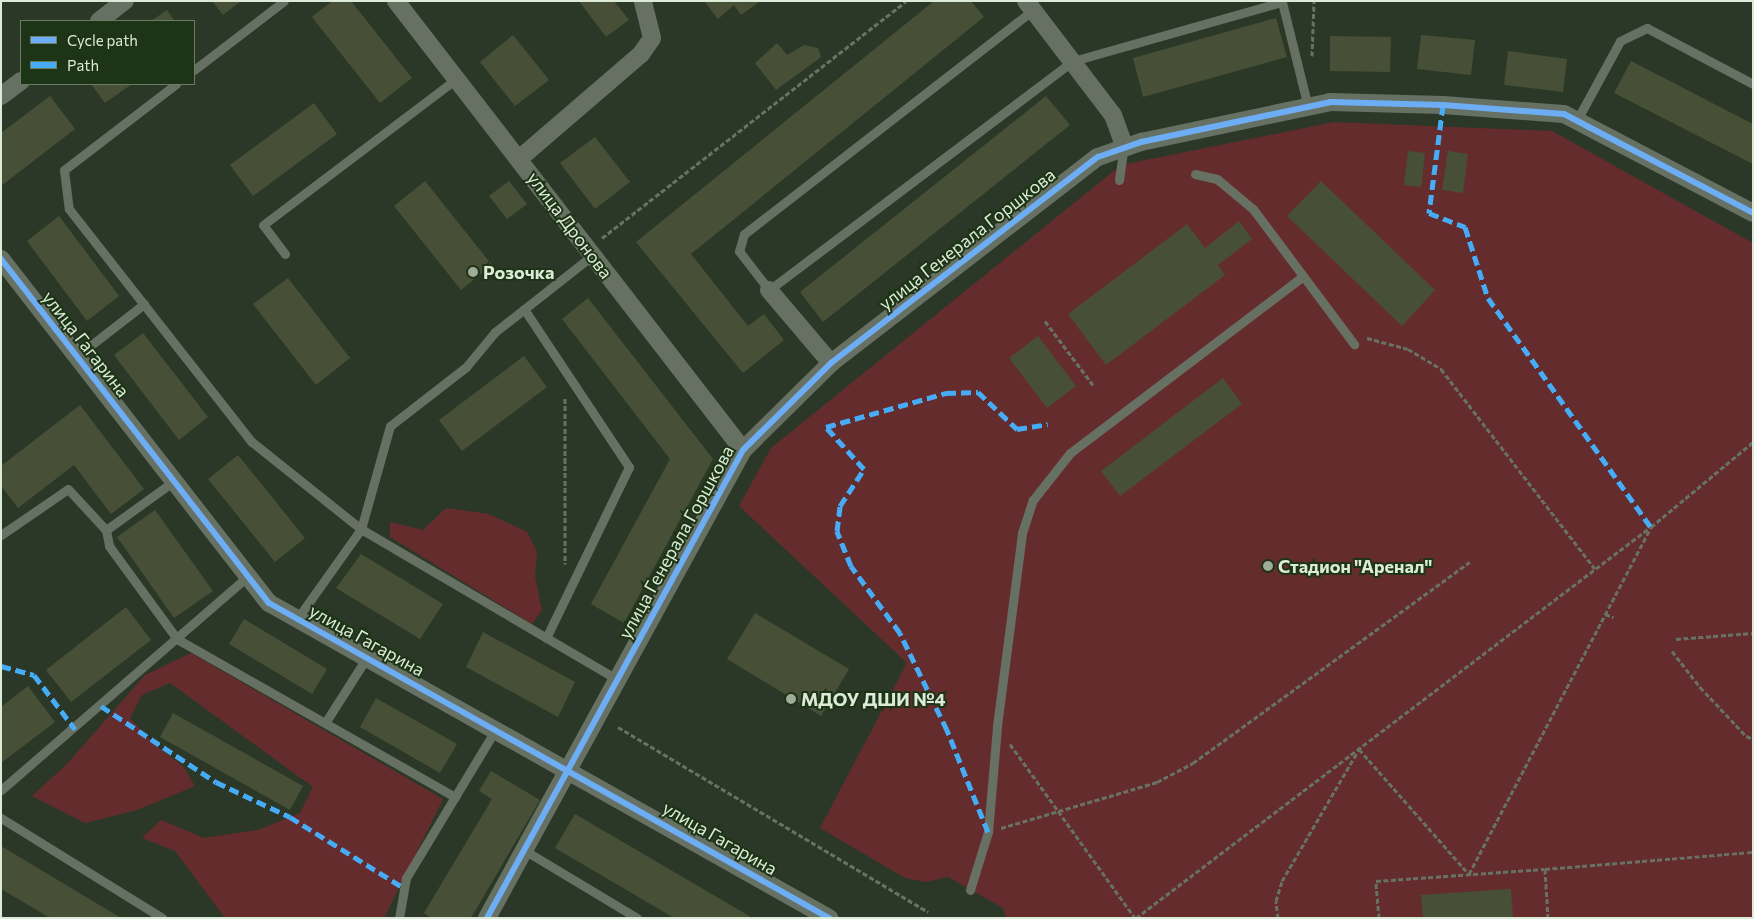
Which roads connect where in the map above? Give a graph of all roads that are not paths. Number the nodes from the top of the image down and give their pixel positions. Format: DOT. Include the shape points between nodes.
graph roads {
  1 [pos="125,1"];
  2 [pos="284,1"];
  3 [pos="396,1"];
  4 [pos="643,1"];
  5 [pos="1029,6"];
  6 [pos="100,20"];
  7 [pos="1072,61"];
  8 [pos="195,69"];
  9 [pos="456,79"];
  10 [pos="20,82"];
  11 [pos="1753,84"];
  12 [pos="175,85"];
  13 [pos="1,96"];
  14 [pos="1308,107"];
  15 [pos="1577,120"];
  16 [pos="1124,146"];
  17 [pos="519,159"];
  18 [pos="1195,174"];
  19 [pos="1119,180"];
  20 [pos="1753,213"];
  21 [pos="590,252"];
  22 [pos="285,254"];
  23 [pos="1,259"];
  24 [pos="1302,277"];
  25 [pos="769,290"];
  26 [pos="144,304"];
  27 [pos="524,309"];
  28 [pos="1354,344"];
  29 [pos="77,356"];
  30 [pos="831,363"];
  31 [pos="743,450"];
  32 [pos="174,481"];
  33 [pos="361,528"];
  34 [pos="106,530"];
  35 [pos="1,535"];
  36 [pos="248,576"];
  37 [pos="297,618"];
  38 [pos="546,638"];
  39 [pos="177,639"];
  40 [pos="367,657"];
  41 [pos="618,680"];
  42 [pos="325,723"];
  43 [pos="496,729"];
  44 [pos="569,769"];
  45 [pos="1,790"];
  46 [pos="455,797"];
  47 [pos="1,818"];
  48 [pos="524,850"];
  49 [pos="970,890"];
  50 [pos="162,918"];
  51 [pos="399,918"];
  52 [pos="487,918"];
  53 [pos="637,918"];
  54 [pos="829,918"];
  1 -- 6 [label="street"];
  2 -- 8 [label="lane"];
  3 -- 9 [label="street, улица Дронова"];
  4 -- 17 [label="street" via="652,38 641,54"];
  5 -- 7 [label="street"];
  5 -- 25 [label="lane" via="744,234 739,251"];
  7 -- 14 [label="lane" via="1282,2"];
  7 -- 16 [label="street" via="1112,115"];
  7 -- 25 [label="lane"];
  9 -- 17 [label="street, улица Дронова"];
  9 -- 22 [label="lane" via="263,225"];
  10 -- 13 [label="street"];
  11 -- 15 [label="lane" via="1647,28 1620,41"];
  12 -- 26 [label="lane" via="64,170 70,209"];
  14 -- 15 [label="street, улица Генерала Горшкова" via="1330,102 1443,105 1564,114"];
  14 -- 16 [label="street, улица Генерала Горшкова"];
  15 -- 20 [label="street, улица Генерала Горшкова"];
  16 -- 19 [label="lane"];
  16 -- 30 [label="street, улица Генерала Горшкова" via="1098,156"];
  17 -- 21 [label="street, улица Дронова"];
  18 -- 24 [label="lane" via="1217,179 1253,209"];
  21 -- 27 [label="lane"];
  21 -- 31 [label="street, улица Дронова"];
  23 -- 29 [label="street, улица Гагарина"];
  24 -- 28 [label="lane"];
  24 -- 49 [label="lane" via="1070,453 1033,500 1022,533 997,726 988,832"];
  25 -- 30 [label="street"];
  26 -- 29 [label="lane"];
  26 -- 33 [label="lane" via="252,442"];
  27 -- 33 [label="lane" via="495,332 466,367 390,426"];
  27 -- 38 [label="lane" via="629,467"];
  29 -- 32 [label="street, улица Гагарина"];
  30 -- 31 [label="street, улица Генерала Горшкова"];
  31 -- 41 [label="street, улица Генерала Горшкова"];
  32 -- 34 [label="lane"];
  32 -- 36 [label="street, улица Гагарина"];
  33 -- 37 [label="lane"];
  33 -- 38 [label="lane"];
  34 -- 35 [label="lane" via="68,489"];
  34 -- 39 [label="lane" via="109,546"];
  36 -- 37 [label="street, улица Гагарина" via="269,603"];
  36 -- 39 [label="lane"];
  37 -- 40 [label="street, улица Гагарина"];
  38 -- 41 [label="lane"];
  39 -- 42 [label="lane"];
  39 -- 45 [label="lane"];
  40 -- 42 [label="lane"];
  40 -- 43 [label="street, улица Гагарина"];
  41 -- 44 [label="street, улица Генерала Горшкова"];
  42 -- 46 [label="lane"];
  43 -- 44 [label="street, улица Гагарина"];
  43 -- 46 [label="lane"];
  44 -- 48 [label="street, улица Генерала Горшкова"];
  44 -- 54 [label="street, улица Гагарина"];
  46 -- 51 [label="lane" via="406,878"];
  47 -- 50 [label="lane"];
  48 -- 52 [label="street, улица Генерала Горшкова"];
  48 -- 53 [label="lane"];
}
